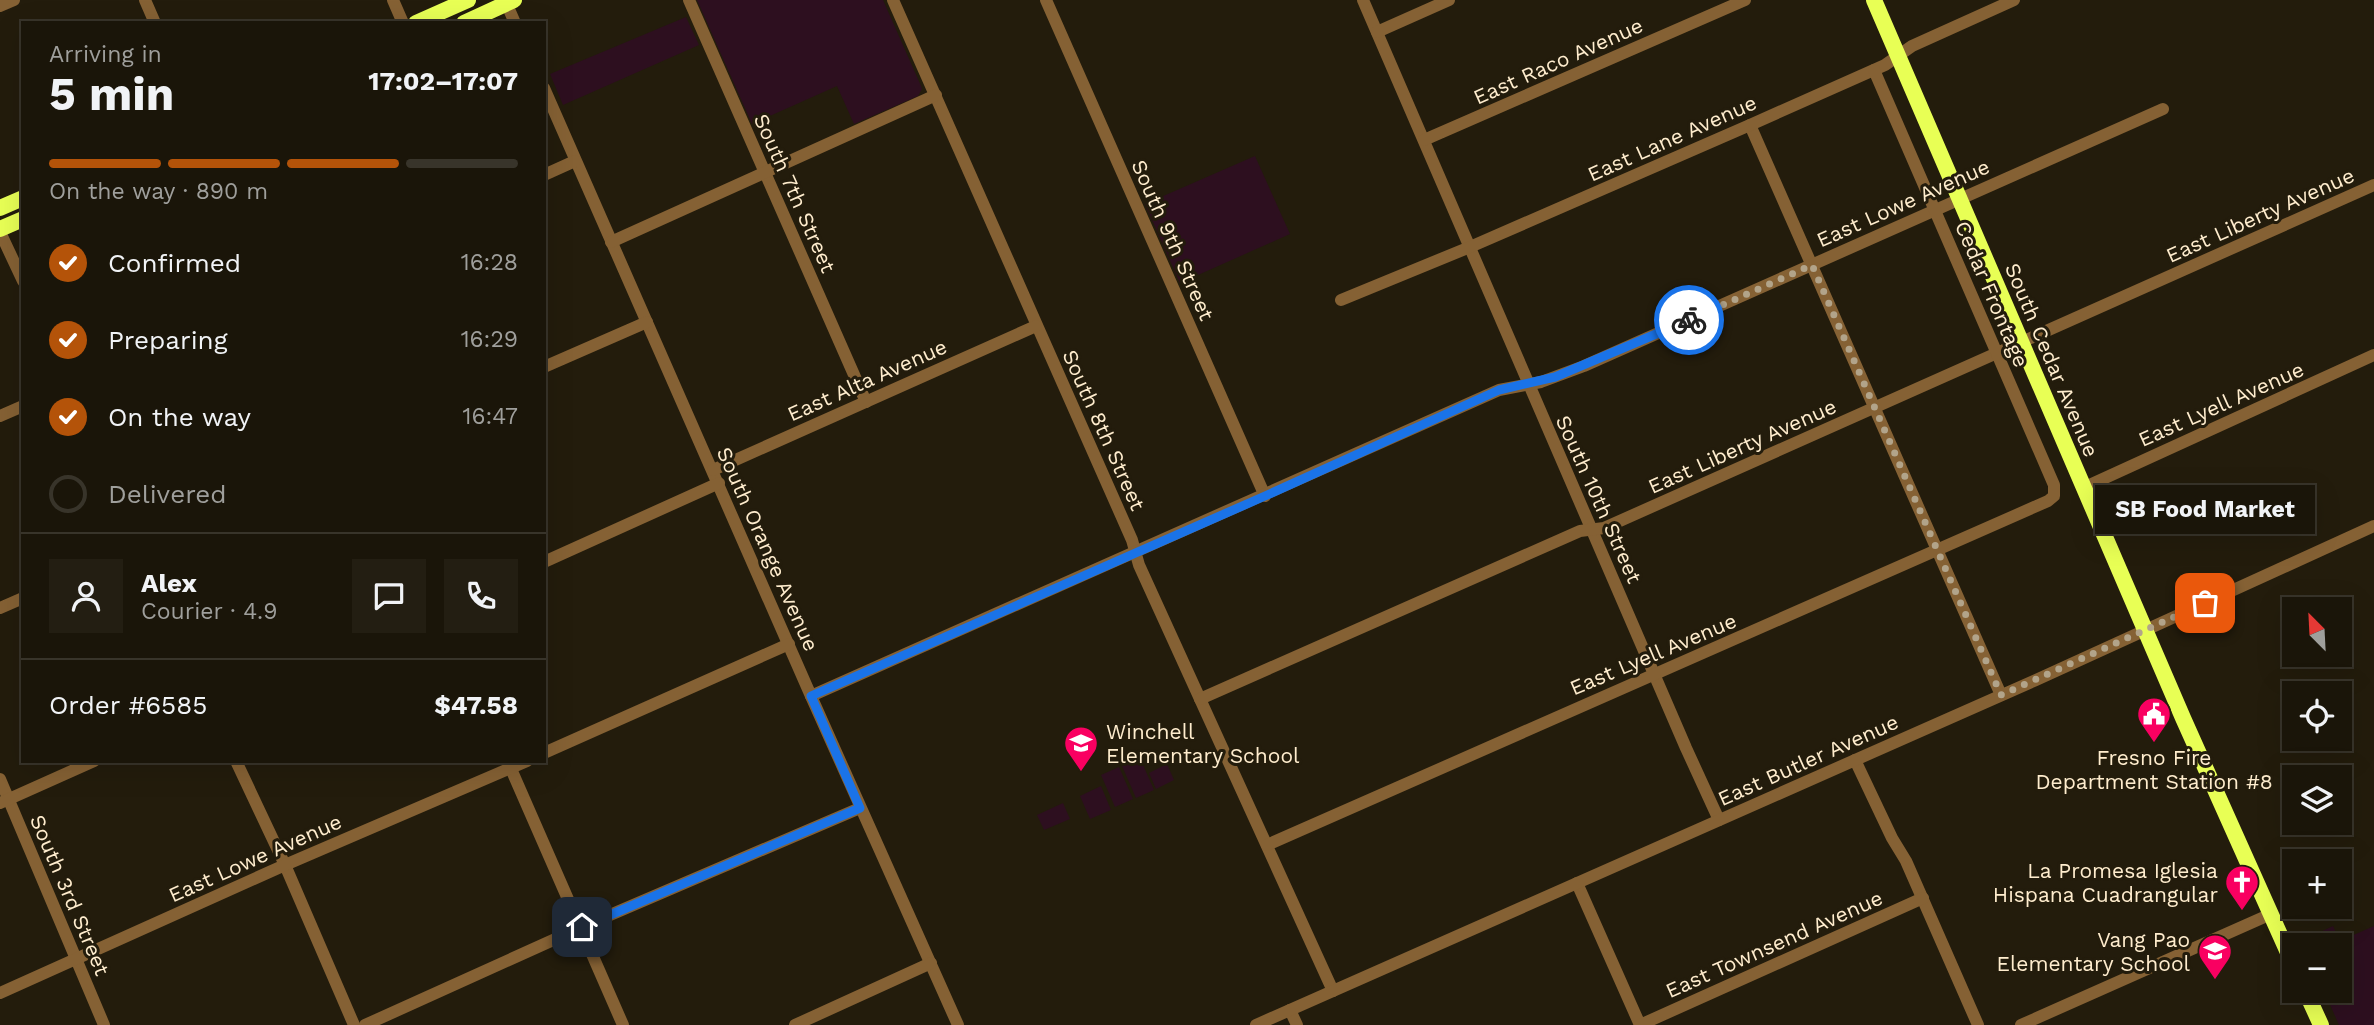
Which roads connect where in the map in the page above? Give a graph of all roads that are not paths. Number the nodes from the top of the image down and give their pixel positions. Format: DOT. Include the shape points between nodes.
graph roads {
  1 [pos="13,0"];
  2 [pos="145,0"];
  3 [pos="393,0"];
  4 [pos="468,0"];
  5 [pos="689,0"];
  6 [pos="893,0"];
  7 [pos="1046,0"];
  8 [pos="1363,0"];
  9 [pos="1449,0"];
  10 [pos="1745,0"];
  11 [pos="1874,0"];
  12 [pos="2014,0"];
  13 [pos="508,1"];
  14 [pos="0,6"];
  15 [pos="154,21"];
  16 [pos="402,21"];
  17 [pos="421,21"];
  18 [pos="468,21"];
  19 [pos="514,21"];
  20 [pos="1377,32"];
  21 [pos="1898,56"];
  22 [pos="1874,70"];
  23 [pos="546,93"];
  24 [pos="936,95"];
  25 [pos="2163,109"];
  26 [pos="1750,125"];
  27 [pos="1424,140"];
  28 [pos="575,161"];
  29 [pos="766,173"];
  30 [pos="546,174"];
  31 [pos="2374,185"];
  32 [pos="21,199"];
  33 [pos="1960,200"];
  34 [pos="0,208"];
  35 [pos="1935,210"];
  36 [pos="21,220"];
  37 [pos="0,231"];
  38 [pos="611,242"];
  39 [pos="1470,247"];
  40 [pos="1812,265"];
  41 [pos="21,277"];
  42 [pos="1341,300"];
  43 [pos="647,321"];
  44 [pos="1036,326"];
  45 [pos="2021,343"];
  46 [pos="1997,354"];
  47 [pos="2374,355"];
  48 [pos="546,366"];
  49 [pos="1528,384"];
  50 [pos="866,402"];
  51 [pos="21,407"];
  52 [pos="1874,408"];
  53 [pos="0,416"];
  54 [pos="713,470"];
  55 [pos="719,483"];
  56 [pos="2083,488"];
  57 [pos="1265,496"];
  58 [pos="2054,496"];
  59 [pos="2374,526"];
  60 [pos="1592,530"];
  61 [pos="1936,550"];
  62 [pos="1135,553"];
  63 [pos="546,561"];
  64 [pos="21,599"];
  65 [pos="0,608"];
  66 [pos="2145,631"];
  67 [pos="789,644"];
  68 [pos="1654,674"];
  69 [pos="2001,695"];
  70 [pos="811,696"];
  71 [pos="1200,699"];
  72 [pos="546,752"];
  73 [pos="1855,760"];
  74 [pos="90,763"];
  75 [pos="237,763"];
  76 [pos="509,765"];
  77 [pos="0,779"];
  78 [pos="4,801"];
  79 [pos="860,808"];
  80 [pos="1719,820"];
  81 [pos="1267,845"];
  82 [pos="285,865"];
  83 [pos="1577,883"];
  84 [pos="1923,898"];
  85 [pos="2271,914"];
  86 [pos="582,927"];
  87 [pos="2282,939"];
  88 [pos="75,958"];
  89 [pos="931,963"];
  90 [pos="1333,991"];
  91 [pos="0,993"];
  92 [pos="2311,1003"];
  93 [pos="1290,1010"];
  94 [pos="104,1025"];
  95 [pos="354,1025"];
  96 [pos="365,1025"];
  97 [pos="623,1025"];
  98 [pos="795,1025"];
  99 [pos="958,1025"];
  100 [pos="1256,1025"];
  101 [pos="1297,1025"];
  102 [pos="1640,1025"];
  103 [pos="1978,1025"];
  104 [pos="2021,1025"];
  105 [pos="2320,1025"];
  1 -- 14 [label="street"];
  2 -- 15 [label="street"];
  3 -- 16 [label="street"];
  4 -- 17 [label="main road"];
  5 -- 29 [label="street, South 7th Street"];
  6 -- 24 [label="street, South 8th Street"];
  7 -- 57 [label="street, South 9th Street"];
  8 -- 20 [label="street, South 10th Street"];
  9 -- 20 [label="street"];
  10 -- 27 [label="street, East Raco Avenue"];
  11 -- 21 [label="main road, South Cedar Avenue"];
  12 -- 21 [label="street, East Lane Avenue"];
  13 -- 18 [label="main road"];
  13 -- 19 [label="street"];
  20 -- 27 [label="street, South 10th Street"];
  21 -- 22 [label="street, East Lane Avenue"];
  21 -- 33 [label="main road, South Cedar Avenue"];
  22 -- 26 [label="street, East Lane Avenue"];
  22 -- 35 [label="street, Cedar Frontage"];
  23 -- 28 [label="street, South Orange Avenue"];
  24 -- 29 [label="street"];
  24 -- 44 [label="street, South 8th Street"];
  25 -- 33 [label="street, East Lowe Avenue"];
  26 -- 39 [label="street, East Lane Avenue"];
  26 -- 40 [label="street"];
  27 -- 39 [label="street, South 10th Street"];
  28 -- 30 [label="street"];
  28 -- 38 [label="street, South Orange Avenue"];
  29 -- 38 [label="street"];
  29 -- 50 [label="street, South 7th Street"];
  31 -- 45 [label="street, East Liberty Avenue"];
  32 -- 34 [label="main road"];
  33 -- 35 [label="street, East Lowe Avenue"];
  33 -- 45 [label="main road, South Cedar Avenue"];
  35 -- 40 [label="street, East Lowe Avenue"];
  35 -- 46 [label="street, Cedar Frontage"];
  36 -- 37 [label="main road"];
  37 -- 41 [label="street"];
  38 -- 43 [label="street, South Orange Avenue"];
  39 -- 42 [label="street, East Lane Avenue"];
  39 -- 49 [label="street, South 10th Street"];
  40 -- 49 [label="street, East Lowe Avenue" via="1584,366"];
  40 -- 52 [label="street"];
  43 -- 48 [label="street"];
  43 -- 54 [label="street, South Orange Avenue"];
  44 -- 50 [label="street, East Alta Avenue"];
  44 -- 62 [label="street, South 8th Street"];
  45 -- 46 [label="street, East Liberty Avenue"];
  45 -- 56 [label="main road, South Cedar Avenue"];
  46 -- 52 [label="street, East Liberty Avenue"];
  46 -- 58 [label="street, Cedar Frontage" via="2054,485"];
  47 -- 56 [label="street, East Lyell Avenue"];
  49 -- 57 [label="street, East Lowe Avenue" via="1499,390"];
  49 -- 60 [label="street, South 10th Street"];
  50 -- 54 [label="street, East Alta Avenue"];
  51 -- 53 [label="street"];
  52 -- 60 [label="street, East Liberty Avenue"];
  52 -- 61 [label="street"];
  54 -- 55 [label="street, South Orange Avenue"];
  55 -- 63 [label="street"];
  55 -- 67 [label="street, South Orange Avenue"];
  56 -- 66 [label="main road, South Cedar Avenue"];
  57 -- 62 [label="street, East Lowe Avenue"];
  58 -- 61 [label="street, East Lyell Avenue"];
  59 -- 66 [label="street, East Butler Avenue"];
  60 -- 68 [label="street, South 10th Street"];
  60 -- 71 [label="street, East Liberty Avenue" via="1580,531"];
  61 -- 68 [label="street, East Lyell Avenue"];
  61 -- 69 [label="street"];
  62 -- 70 [label="street, East Lowe Avenue"];
  62 -- 71 [label="street, South 8th Street"];
  64 -- 65 [label="street"];
  66 -- 69 [label="street, East Butler Avenue"];
  66 -- 85 [label="main road, South Cedar Avenue"];
  67 -- 70 [label="street, South Orange Avenue"];
  67 -- 72 [label="street"];
  68 -- 80 [label="street, South 10th Street"];
  68 -- 81 [label="street, East Lyell Avenue"];
  69 -- 73 [label="street, East Butler Avenue"];
  70 -- 79 [label="street, South Orange Avenue"];
  71 -- 81 [label="street, South 8th Street"];
  73 -- 80 [label="street, East Butler Avenue"];
  73 -- 84 [label="street"];
  74 -- 78 [label="street"];
  75 -- 82 [label="street"];
  76 -- 82 [label="street, East Lowe Avenue"];
  76 -- 86 [label="street"];
  77 -- 78 [label="street, South 3rd Street"];
  78 -- 88 [label="street, South 3rd Street"];
  79 -- 86 [label="street"];
  79 -- 89 [label="street, South Orange Avenue"];
  80 -- 83 [label="street, East Butler Avenue"];
  81 -- 90 [label="street, South 8th Street"];
  82 -- 88 [label="street, East Lowe Avenue"];
  82 -- 95 [label="street"];
  83 -- 90 [label="street, East Butler Avenue"];
  83 -- 102 [label="street"];
  84 -- 102 [label="street, East Townsend Avenue"];
  84 -- 103 [label="street"];
  85 -- 87 [label="main road, South Cedar Avenue"];
  85 -- 104 [label="street"];
  86 -- 96 [label="street"];
  86 -- 97 [label="street"];
  88 -- 91 [label="street, East Lowe Avenue"];
  88 -- 94 [label="street, South 3rd Street"];
  89 -- 98 [label="street"];
  89 -- 99 [label="street, South Orange Avenue"];
  90 -- 93 [label="street, East Butler Avenue"];
  92 -- 105 [label="main road"];
  93 -- 100 [label="street, East Butler Avenue"];
  93 -- 101 [label="street"];
}
